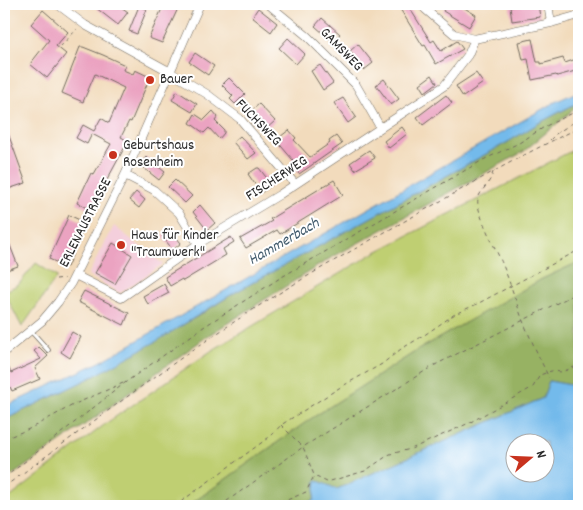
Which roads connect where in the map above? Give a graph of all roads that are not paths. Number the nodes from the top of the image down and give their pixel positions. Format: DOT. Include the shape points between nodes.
graph roads {
  1 [pos="57,4"];
  2 [pos="200,4"];
  3 [pos="268,4"];
  4 [pos="421,4"];
  5 [pos="548,4"];
  6 [pos="579,15"];
  7 [pos="551,23"];
  8 [pos="474,39"];
  9 [pos="170,72"];
  10 [pos="380,127"];
  11 [pos="125,175"];
  12 [pos="295,184"];
  13 [pos="198,244"];
  14 [pos="75,275"];
  15 [pos="31,331"];
  16 [pos="48,350"];
  17 [pos="4,352"];
  1 -- 9 [label="street, FUCHSWEG" via="83,23"];
  2 -- 9 [label="street, ERLENAUSTRASSE"];
  3 -- 10 [label="street, GAMSWEG" via="307,36 356,86"];
  4 -- 8 [label="street" via="454,34"];
  5 -- 7 [label="street"];
  6 -- 7 [label="street"];
  7 -- 8 [label="street"];
  8 -- 10 [label="street, FISCHERWEG" via="468,55 444,86"];
  9 -- 11 [label="street, ERLENAUSTRASSE"];
  9 -- 12 [label="street, FUCHSWEG" via="240,119"];
  10 -- 12 [label="street, FISCHERWEG"];
  11 -- 13 [label="street" via="154,190 179,213"];
  11 -- 14 [label="street, ERLENAUSTRASSE"];
  12 -- 13 [label="street, FISCHERWEG"];
  13 -- 14 [label="street, FISCHERWEG" via="121,298"];
  14 -- 15 [label="street, ERLENAUSTRASSE" via="58,302"];
  15 -- 16 [label="lane"];
  15 -- 17 [label="street, ERLENAUSTRASSE"];
}
